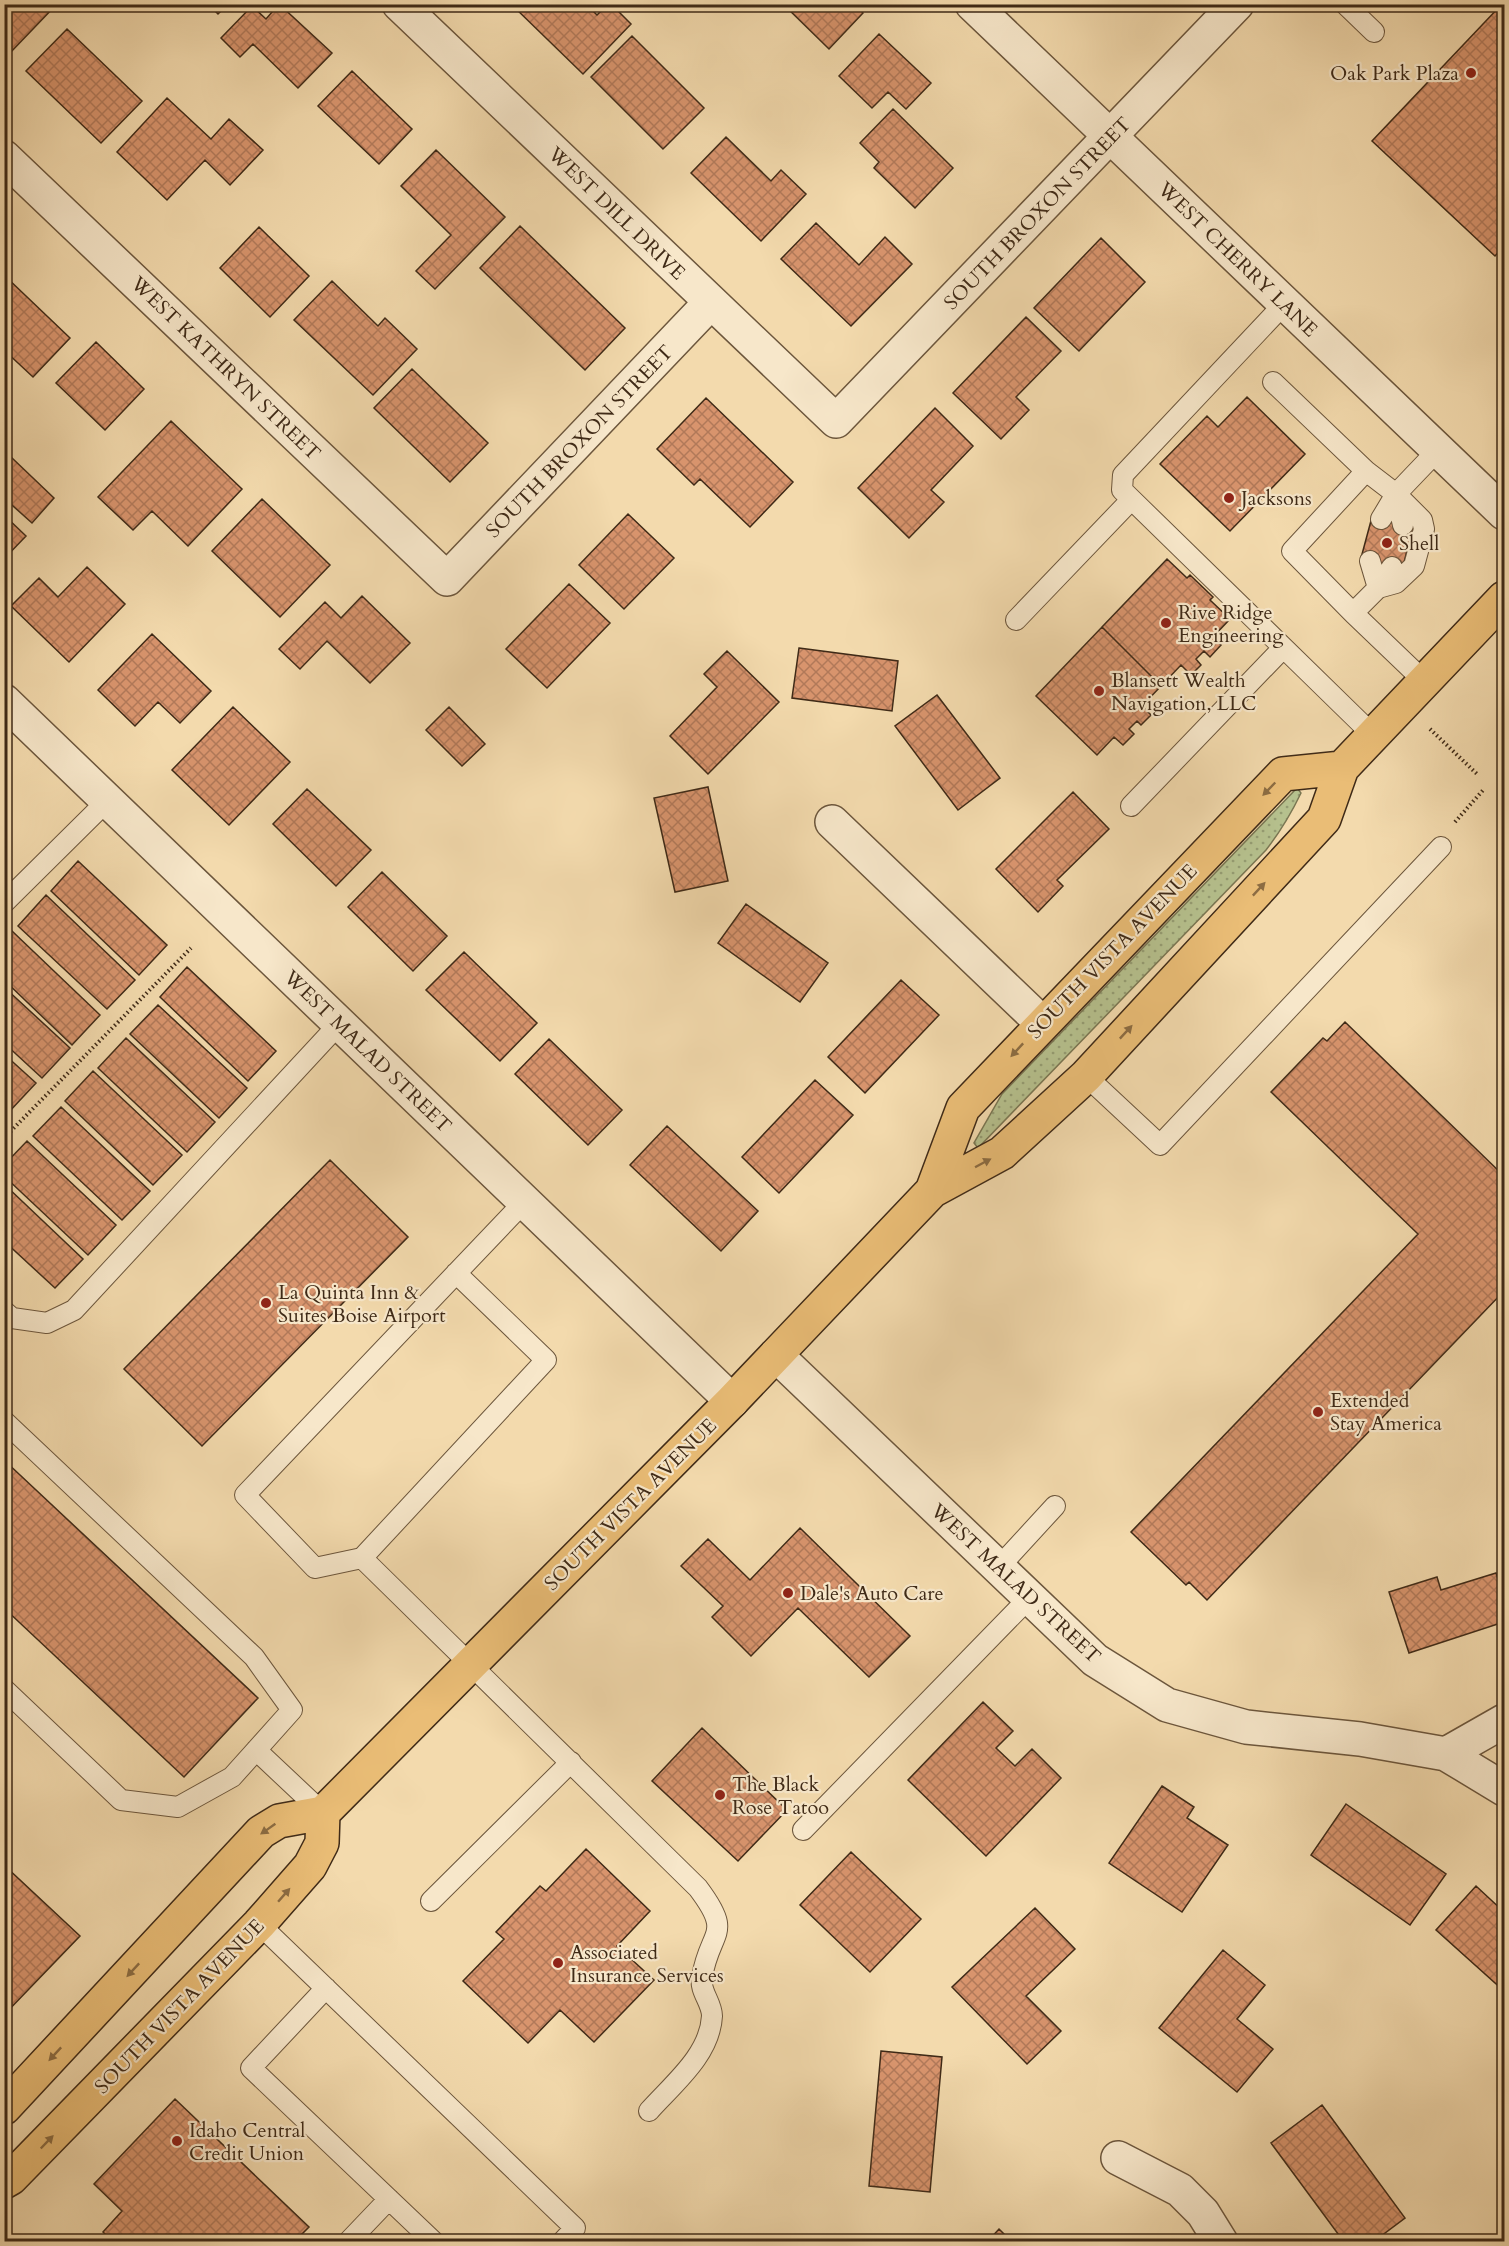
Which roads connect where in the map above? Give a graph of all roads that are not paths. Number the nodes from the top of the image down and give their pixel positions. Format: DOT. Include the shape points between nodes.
graph roads {
  1 [pos="399,4"];
  2 [pos="972,4"];
  3 [pos="1237,4"];
  4 [pos="1346,4"];
  5 [pos="1374,32"];
  6 [pos="1110,136"];
  7 [pos="4,158"];
  8 [pos="711,302"];
  9 [pos="1285,303"];
  10 [pos="1273,382"];
  11 [pos="836,421"];
  12 [pos="1438,450"];
  13 [pos="1366,471"];
  14 [pos="1396,494"];
  15 [pos="1131,500"];
  16 [pos="1504,513"];
  17 [pos="1381,519"];
  18 [pos="1403,525"];
  19 [pos="1370,561"];
  20 [pos="1392,567"];
  21 [pos="447,579"];
  22 [pos="1378,588"];
  23 [pos="1504,598"];
  24 [pos="1353,613"];
  25 [pos="1016,620"];
  26 [pos="1283,648"];
  27 [pos="1414,693"];
  28 [pos="4,701"];
  29 [pos="1374,735"];
  30 [pos="1342,768"];
  31 [pos="107,801"];
  32 [pos="1131,806"];
  33 [pos="832,822"];
  34 [pos="1441,847"];
  35 [pos="4,903"];
  36 [pos="1042,1023"];
  37 [pos="339,1024"];
  38 [pos="1086,1076"];
  39 [pos="932,1191"];
  40 [pos="524,1202"];
  41 [pos="456,1273"];
  42 [pos="4,1311"];
  43 [pos="776,1355"];
  44 [pos="732,1401"];
  45 [pos="4,1421"];
  46 [pos="1055,1506"];
  47 [pos="362,1558"];
  48 [pos="998,1568"];
  49 [pos="1029,1598"];
  50 [pos="470,1665"];
  51 [pos="4,1689"];
  52 [pos="1504,1721"];
  53 [pos="256,1750"];
  54 [pos="1446,1754"];
  55 [pos="570,1762"];
  56 [pos="1504,1789"];
  57 [pos="323,1813"];
  58 [pos="803,1830"];
  59 [pos="431,1901"];
  60 [pos="259,1924"];
  61 [pos="326,1988"];
  62 [pos="4,2108"];
  63 [pos="649,2111"];
  64 [pos="1118,2158"];
  65 [pos="4,2182"];
  66 [pos="390,2199"];
  67 [pos="348,2241"];
  68 [pos="434,2241"];
  69 [pos="562,2241"];
  70 [pos="1221,2241"];
  1 -- 8 [label="street, WEST DILL DRIVE"];
  2 -- 6 [label="street, WEST CHERRY LANE"];
  3 -- 6 [label="street, SOUTH BROXON STREET"];
  4 -- 5 [label="lane"];
  6 -- 9 [label="street, WEST CHERRY LANE"];
  6 -- 11 [label="street, SOUTH BROXON STREET"];
  7 -- 21 [label="street, WEST KATHRYN STREET"];
  8 -- 11 [label="street, WEST DILL DRIVE"];
  8 -- 21 [label="street, SOUTH BROXON STREET"];
  9 -- 12 [label="street, WEST CHERRY LANE"];
  9 -- 15 [label="lane" via="1123,475 1122,490"];
  10 -- 13 [label="lane"];
  12 -- 14 [label="lane"];
  12 -- 16 [label="street, WEST CHERRY LANE"];
  13 -- 14 [label="lane"];
  13 -- 24 [label="lane" via="1292,552"];
  14 -- 17 [label="lane"];
  14 -- 18 [label="lane"];
  14 -- 22 [label="lane" via="1422,520 1424,529 1414,566 1396,583"];
  15 -- 25 [label="lane"];
  15 -- 26 [label="lane"];
  19 -- 22 [label="lane"];
  20 -- 22 [label="lane"];
  22 -- 24 [label="lane"];
  23 -- 27 [label="main road, SOUTH VISTA AVENUE"];
  24 -- 27 [label="lane"];
  26 -- 29 [label="lane"];
  26 -- 32 [label="lane"];
  27 -- 29 [label="main road, SOUTH VISTA AVENUE"];
  28 -- 31 [label="street, WEST MALAD STREET"];
  29 -- 30 [label="main road, SOUTH VISTA AVENUE"];
  30 -- 36 [label="main road, SOUTH VISTA AVENUE, one-way" via="1283,774"];
  38 -- 30 [label="main road, SOUTH VISTA AVENUE, one-way" via="1324,819"];
  31 -- 35 [label="lane"];
  31 -- 37 [label="street, WEST MALAD STREET"];
  33 -- 36 [label="street"];
  34 -- 38 [label="lane" via="1160,1145"];
  36 -- 39 [label="main road, SOUTH VISTA AVENUE, one-way" via="963,1108"];
  37 -- 40 [label="street, WEST MALAD STREET"];
  37 -- 42 [label="lane" via="74,1310 47,1323 12,1318"];
  39 -- 38 [label="main road, SOUTH VISTA AVENUE, one-way" via="1002,1153"];
  39 -- 43 [label="main road, SOUTH VISTA AVENUE"];
  40 -- 41 [label="lane"];
  40 -- 44 [label="street, WEST MALAD STREET"];
  41 -- 47 [label="lane" via="546,1359"];
  41 -- 47 [label="lane" via="244,1495 315,1568"];
  43 -- 44 [label="main road, SOUTH VISTA AVENUE"];
  43 -- 48 [label="street, WEST MALAD STREET"];
  44 -- 50 [label="main road, SOUTH VISTA AVENUE"];
  45 -- 53 [label="lane" via="254,1657 292,1710"];
  46 -- 48 [label="lane"];
  47 -- 50 [label="lane"];
  48 -- 49 [label="street, WEST MALAD STREET"];
  49 -- 54 [label="street, WEST MALAD STREET" via="1095,1660 1167,1705 1246,1727 1360,1738"];
  49 -- 58 [label="lane"];
  50 -- 55 [label="lane"];
  50 -- 57 [label="main road, SOUTH VISTA AVENUE"];
  51 -- 53 [label="lane" via="121,1800 178,1807 232,1777"];
  52 -- 54 [label="street"];
  53 -- 57 [label="lane"];
  54 -- 56 [label="street, WEST MALAD STREET"];
  55 -- 59 [label="lane"];
  55 -- 63 [label="lane" via="698,1888 716,1913 717,1935 704,1962 700,1985 712,2014 707,2040 693,2063"];
  60 -- 57 [label="main road, SOUTH VISTA AVENUE, one-way" via="318,1854"];
  57 -- 62 [label="main road, one-way" via="279,1821 261,1832"];
  60 -- 61 [label="lane"];
  65 -- 60 [label="main road, SOUTH VISTA AVENUE, one-way"];
  61 -- 66 [label="lane" via="250,2068"];
  61 -- 69 [label="lane" via="575,2228"];
  64 -- 70 [label="street" via="1180,2190 1203,2213"];
  66 -- 67 [label="lane"];
  66 -- 68 [label="lane"];
}
